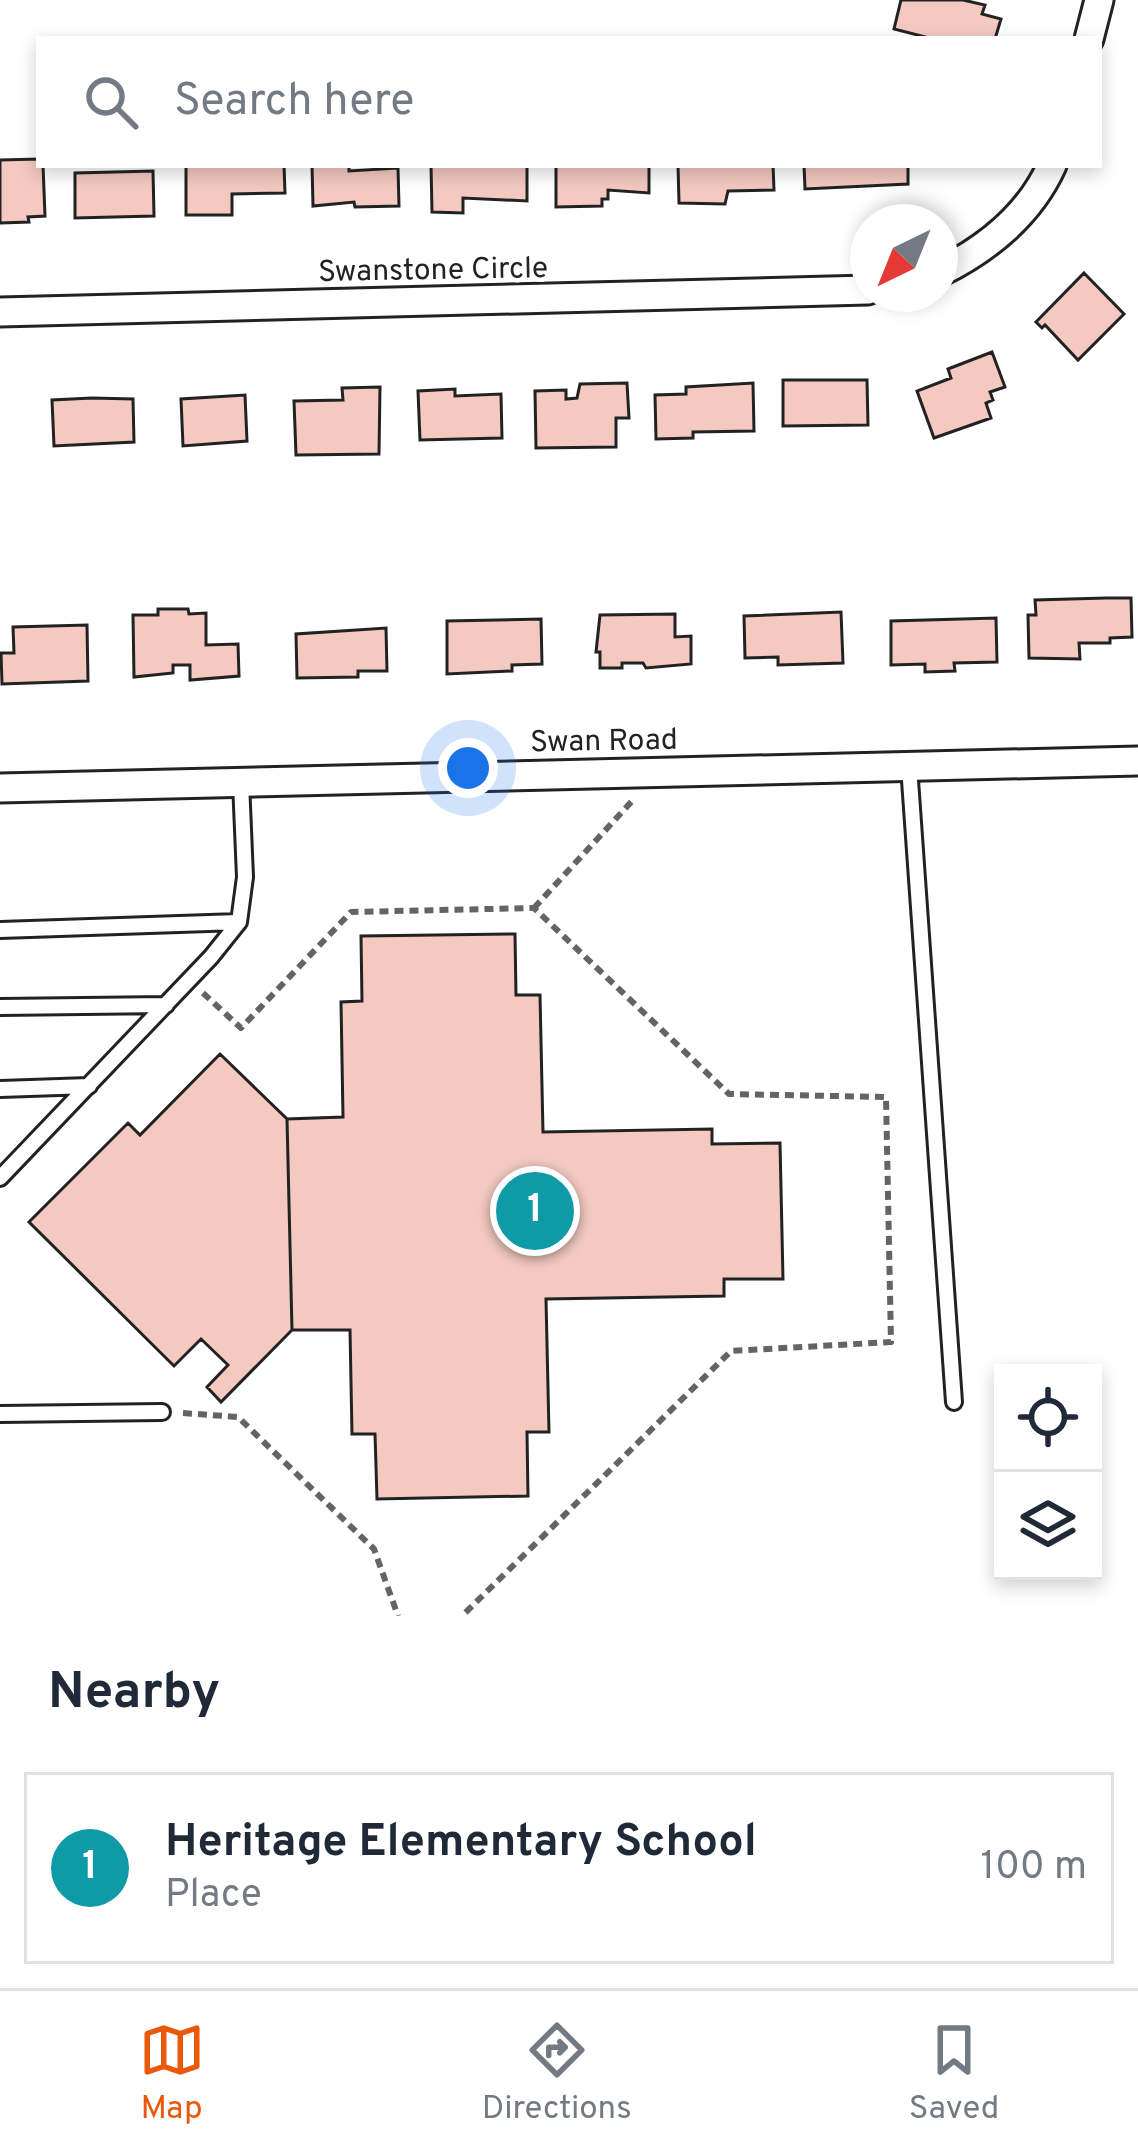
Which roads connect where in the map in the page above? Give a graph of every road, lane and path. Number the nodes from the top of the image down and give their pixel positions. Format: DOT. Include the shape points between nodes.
graph roads {
  1 [pos="1099,0"];
  2 [pos="1090,36"];
  3 [pos="1050,168"];
  4 [pos="958,263"];
  5 [pos="850,290"];
  6 [pos="0,312"];
  7 [pos="1138,760"];
  8 [pos="909,766"];
  9 [pos="658,772"];
  10 [pos="241,782"];
  11 [pos="0,788"];
  12 [pos="534,908"];
  13 [pos="239,922"];
  14 [pos="0,930"];
  15 [pos="190,980"];
  16 [pos="166,1005"];
  17 [pos="0,1007"];
  18 [pos="89,1086"];
  19 [pos="0,1089"];
  20 [pos="0,1178"];
  21 [pos="954,1402"];
  22 [pos="162,1412"];
  23 [pos="0,1414"];
  24 [pos="398,1616"];
  25 [pos="462,1616"];
  1 -- 2 [label="street"];
  3 -- 4 [label="street" via="999,235"];
  5 -- 6 [label="street, Swanstone Circle"];
  7 -- 8 [label="street, Swan Road"];
  8 -- 9 [label="street, Swan Road"];
  8 -- 21 [label="lane"];
  9 -- 10 [label="street, Swan Road"];
  9 -- 12 [label="path"];
  10 -- 11 [label="street, Swan Road"];
  10 -- 13 [label="lane"];
  12 -- 15 [label="path" via="351,912 241,1028"];
  12 -- 25 [label="path" via="729,1094 886,1097 891,1342 731,1351"];
  13 -- 14 [label="lane"];
  13 -- 15 [label="lane"];
  15 -- 16 [label="lane"];
  16 -- 17 [label="lane"];
  16 -- 18 [label="lane"];
  18 -- 19 [label="lane"];
  18 -- 20 [label="lane"];
  22 -- 23 [label="lane"];
  22 -- 24 [label="path" via="238,1417 374,1549"];
}
